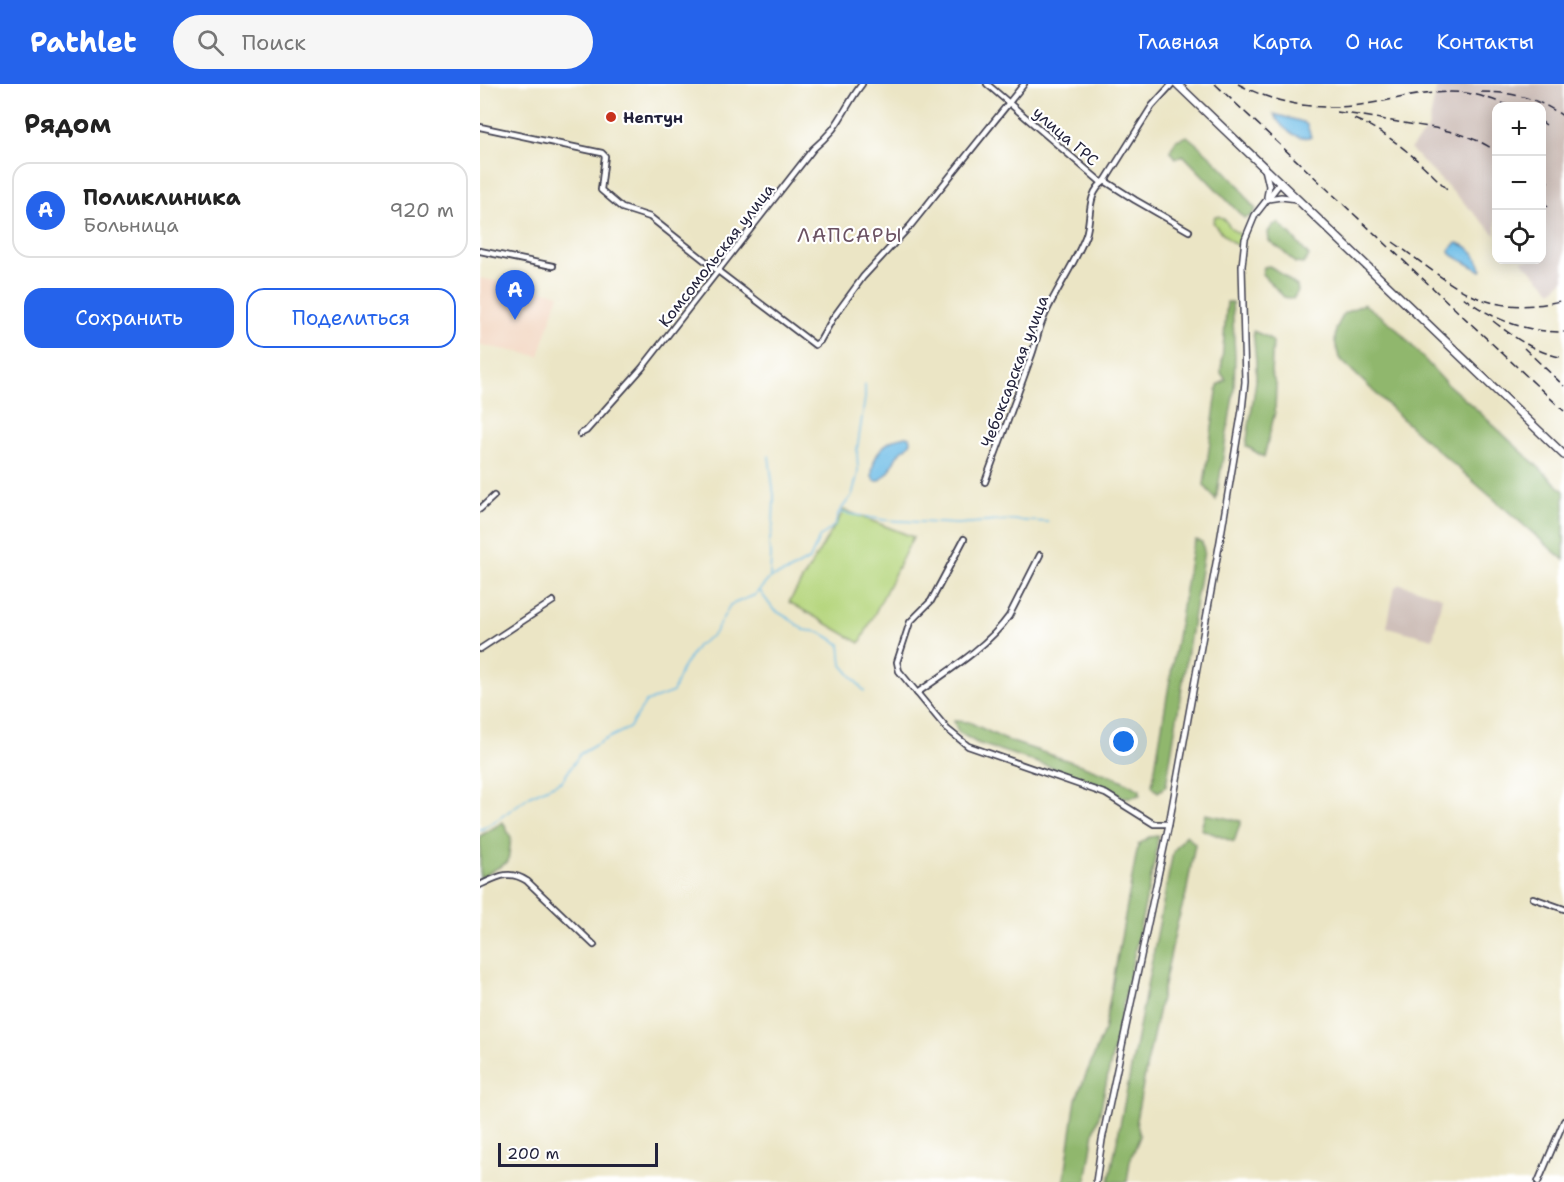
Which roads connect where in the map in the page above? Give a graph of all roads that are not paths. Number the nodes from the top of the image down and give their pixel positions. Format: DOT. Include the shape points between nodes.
graph roads {
  1 [pos="862,84"];
  2 [pos="987,84"];
  3 [pos="1024,84"];
  4 [pos="1174,84"];
  5 [pos="1010,102"];
  6 [pos="480,127"];
  7 [pos="1265,169"];
  8 [pos="1103,182"];
  9 [pos="1280,183"];
  10 [pos="1266,199"];
  11 [pos="1297,200"];
  12 [pos="1189,231"];
  13 [pos="480,250"];
  14 [pos="553,266"];
  15 [pos="718,271"];
  16 [pos="580,434"];
  17 [pos="1564,455"];
  18 [pos="985,482"];
  19 [pos="494,496"];
  20 [pos="480,509"];
  21 [pos="964,539"];
  22 [pos="1040,555"];
  23 [pos="553,601"];
  24 [pos="480,650"];
  25 [pos="917,693"];
  26 [pos="1169,824"];
  27 [pos="480,885"];
  28 [pos="1533,898"];
  29 [pos="1564,909"];
  30 [pos="594,945"];
  31 [pos="1564,1121"];
  32 [pos="1096,1182"];
  33 [pos="1538,1182"];
  1 -- 15 [label="street, Комсомольская улица" via="835,127 813,149"];
  2 -- 5 [label="street, улица ГРС"];
  3 -- 5 [label="street"];
  4 -- 7 [label="highway"];
  4 -- 8 [label="street, Чебоксарская улица" via="1152,106"];
  5 -- 8 [label="street, улица ГРС"];
  5 -- 15 [label="street" via="911,225 863,277 815,345"];
  6 -- 15 [label="street" via="602,153 605,156 601,190 622,208 650,217"];
  7 -- 9 [label="highway"];
  7 -- 10 [label="street" via="1269,186"];
  8 -- 12 [label="street, улица ГРС"];
  8 -- 18 [label="street, Чебоксарская улица" via="1090,205 1087,233 1043,318"];
  9 -- 10 [label="street"];
  9 -- 11 [label="highway"];
  10 -- 11 [label="street"];
  10 -- 26 [label="street" via="1249,228 1243,252 1243,401"];
  11 -- 17 [label="highway"];
  13 -- 14 [label="street"];
  15 -- 16 [label="street, Комсомольская улица" via="642,368"];
  19 -- 20 [label="street"];
  21 -- 25 [label="street" via="931,601 910,622 897,662 899,671"];
  22 -- 25 [label="street" via="1004,623"];
  23 -- 24 [label="street"];
  25 -- 26 [label="street" via="947,729 968,746 1106,794 1154,824"];
  26 -- 32 [label="street"];
  27 -- 30 [label="street" via="508,874 520,876"];
  28 -- 29 [label="street"];
  31 -- 33 [label="street"];
}
